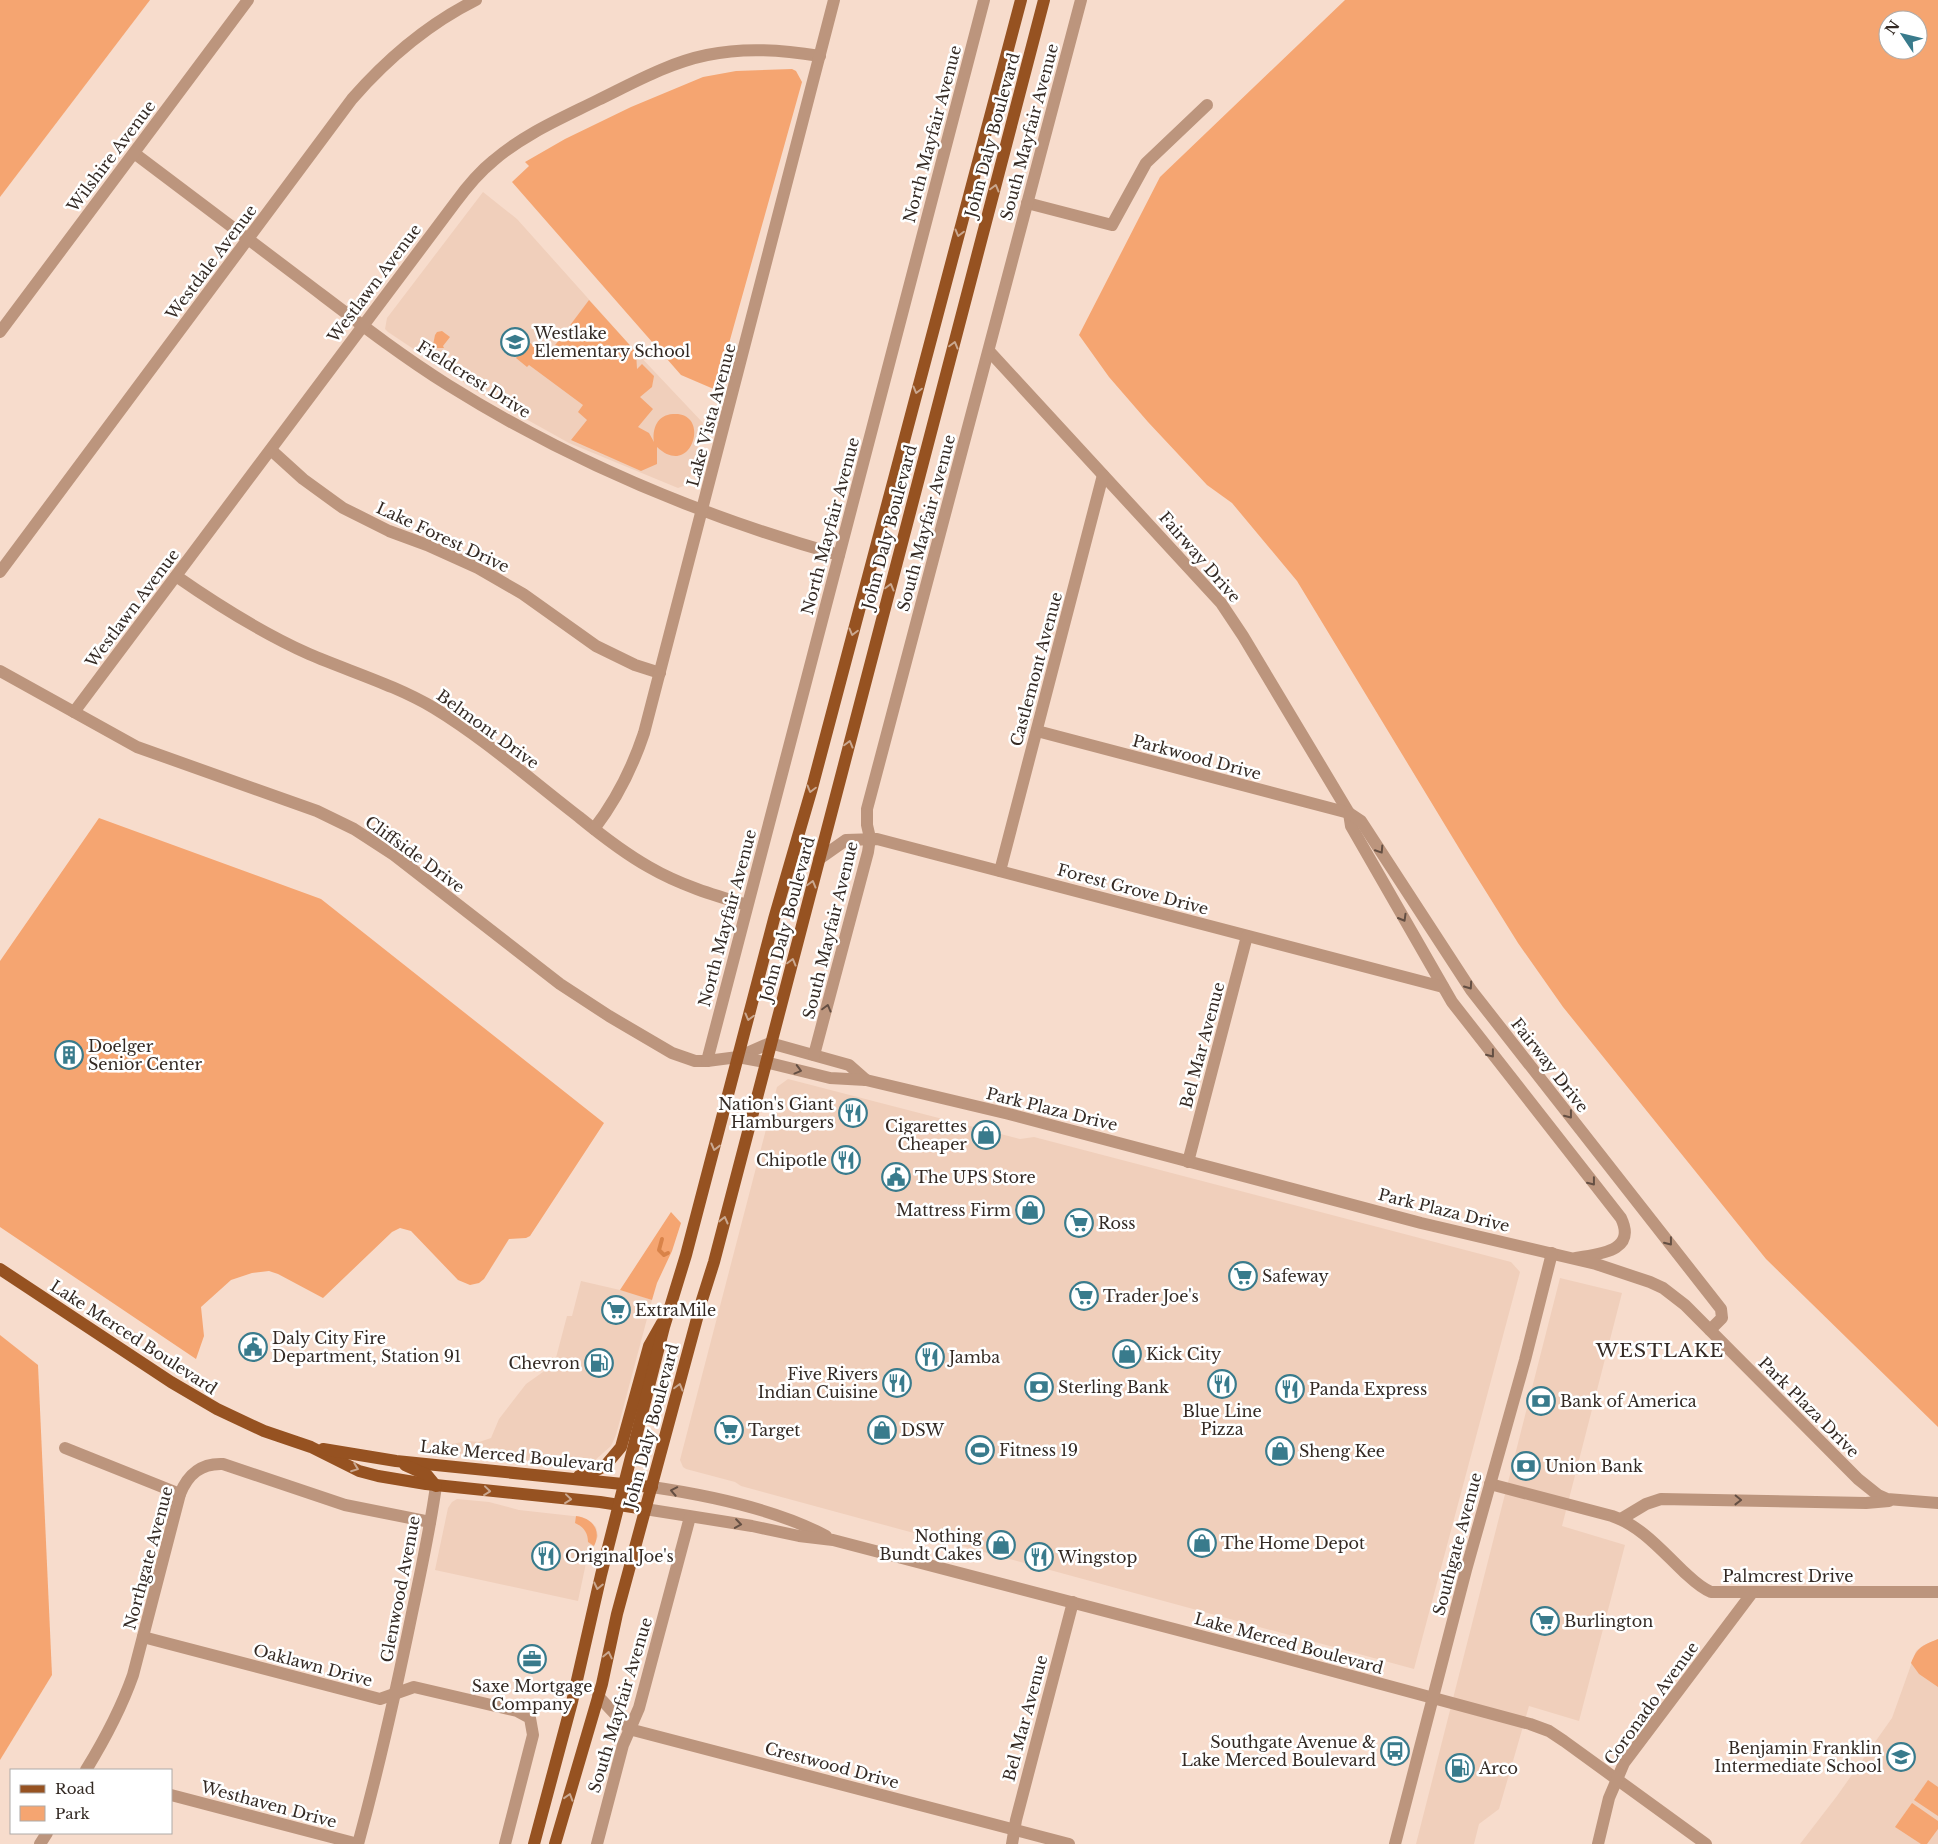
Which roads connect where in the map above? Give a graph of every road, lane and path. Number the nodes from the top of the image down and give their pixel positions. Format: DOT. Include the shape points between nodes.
graph roads {
  1 [pos="248,0"];
  2 [pos="476,0"];
  3 [pos="834,0"];
  4 [pos="984,0"];
  5 [pos="1021,0"];
  6 [pos="1044,0"];
  7 [pos="1081,0"];
  8 [pos="820,56"];
  9 [pos="1208,105"];
  10 [pos="134,153"];
  11 [pos="1027,203"];
  12 [pos="249,240"];
  13 [pos="363,326"];
  14 [pos="0,332"];
  15 [pos="988,351"];
  16 [pos="271,450"];
  17 [pos="1103,475"];
  18 [pos="702,511"];
  19 [pos="839,555"];
  20 [pos="0,572"];
  21 [pos="176,576"];
  22 [pos="0,671"];
  23 [pos="660,673"];
  24 [pos="74,712"];
  25 [pos="1037,731"];
  26 [pos="1350,813"];
  27 [pos="594,829"];
  28 [pos="870,838"];
  29 [pos="819,859"];
  30 [pos="1000,871"];
  31 [pos="747,905"];
  32 [pos="1247,936"];
  33 [pos="1443,987"];
  34 [pos="770,1043"];
  35 [pos="814,1055"];
  36 [pos="738,1057"];
  37 [pos="707,1060"];
  38 [pos="766,1062"];
  39 [pos="866,1080"];
  40 [pos="1188,1162"];
  41 [pos="1552,1253"];
  42 [pos="1572,1258"];
  43 [pos="0,1269"];
  44 [pos="668,1315"];
  45 [pos="1710,1330"];
  46 [pos="65,1448"];
  47 [pos="311,1448"];
  48 [pos="396,1461"];
  49 [pos="460,1466"];
  50 [pos="571,1478"];
  51 [pos="624,1483"];
  52 [pos="1490,1484"];
  53 [pos="436,1486"];
  54 [pos="652,1487"];
  55 [pos="180,1494"];
  56 [pos="1899,1500"];
  57 [pos="1938,1503"];
  58 [pos="618,1505"];
  59 [pos="645,1509"];
  60 [pos="690,1517"];
  61 [pos="1621,1519"];
  62 [pos="430,1522"];
  63 [pos="833,1540"];
  64 [pos="1938,1592"];
  65 [pos="1752,1593"];
  66 [pos="1073,1602"];
  67 [pos="143,1636"];
  68 [pos="396,1693"];
  69 [pos="598,1696"];
  70 [pos="1433,1699"];
  71 [pos="629,1729"];
  72 [pos="87,1769"];
  73 [pos="1616,1780"];
  74 [pos="172,1795"];
  75 [pos="1014,1830"];
  76 [pos="358,1844"];
  77 [pos="506,1844"];
  78 [pos="534,1844"];
  79 [pos="555,1844"];
  80 [pos="597,1844"];
  81 [pos="1012,1844"];
  82 [pos="1069,1844"];
  83 [pos="1395,1844"];
  84 [pos="1598,1844"];
  85 [pos="1706,1844"];
  1 -- 10 [label="street, Wilshire Avenue"];
  2 -- 12 [label="street, Westdale Avenue" via="415,38 366,83"];
  3 -- 8 [label="street, Lake Vista Avenue"];
  4 -- 19 [label="street, North Mayfair Avenue"];
  5 -- 36 [label="main road, John Daly Boulevard, one-way"];
  29 -- 6 [label="main road, John Daly Boulevard, one-way"];
  7 -- 11 [label="street, South Mayfair Avenue"];
  8 -- 13 [label="street, Westlawn Avenue" via="752,50 698,57 658,71 538,130 492,161 472,181"];
  8 -- 18 [label="street, Lake Vista Avenue"];
  9 -- 11 [label="street" via="1146,163 1112,225"];
  10 -- 12 [label="street, Fieldcrest Drive"];
  10 -- 14 [label="street, Wilshire Avenue"];
  11 -- 15 [label="street, South Mayfair Avenue"];
  12 -- 13 [label="street, Fieldcrest Drive"];
  12 -- 20 [label="street, Westdale Avenue"];
  13 -- 16 [label="street, Westlawn Avenue"];
  13 -- 18 [label="street, Fieldcrest Drive" via="447,384 555,446"];
  15 -- 17 [label="street, Fairway Drive"];
  15 -- 28 [label="street, South Mayfair Avenue" via="867,808"];
  16 -- 21 [label="street, Westlawn Avenue"];
  16 -- 23 [label="street, Lake Forest Drive" via="303,479 343,508 478,568 523,594 596,646"];
  17 -- 25 [label="street, Castlemont Avenue"];
  17 -- 26 [label="street, Fairway Drive" via="1221,603"];
  18 -- 19 [label="street, Fieldcrest Drive"];
  18 -- 23 [label="street, Lake Vista Avenue"];
  19 -- 31 [label="street, North Mayfair Avenue"];
  21 -- 24 [label="street, Westlawn Avenue"];
  21 -- 27 [label="street, Belmont Drive" via="262,631 308,654 389,685 433,708 477,737"];
  22 -- 24 [label="street, Cliffside Drive"];
  23 -- 27 [label="street, Lake Vista Avenue" via="631,768 619,793"];
  24 -- 37 [label="street, Cliffside Drive" via="137,747 317,811 354,829 394,855 584,1000 672,1053 696,1061"];
  25 -- 26 [label="street, Parkwood Drive"];
  25 -- 30 [label="street, Castlemont Avenue"];
  26 -- 33 [label="street, Fairway Drive, one-way" via="1351,826"];
  26 -- 45 [label="street, Fairway Drive, one-way" via="1361,821 1481,1004 1722,1309 1722,1318"];
  27 -- 31 [label="street, Belmont Drive" via="665,876"];
  28 -- 29 [label="street, Forest Grove Drive" via="846,840"];
  28 -- 30 [label="street, Forest Grove Drive"];
  35 -- 28 [label="street, South Mayfair Avenue, one-way"];
  34 -- 29 [label="main road, John Daly Boulevard, one-way"];
  30 -- 32 [label="street, Forest Grove Drive"];
  31 -- 37 [label="street, North Mayfair Avenue"];
  32 -- 33 [label="street, Forest Grove Drive"];
  32 -- 40 [label="street, Bel Mar Avenue"];
  33 -- 42 [label="street, Fairway Drive, one-way" via="1474,1032 1624,1224 1624,1237 1615,1249"];
  34 -- 35 [label="street, Park Plaza Drive"];
  34 -- 36 [label="street"];
  34 -- 38 [label="main road, John Daly Boulevard"];
  35 -- 39 [label="street, Park Plaza Drive" via="849,1065"];
  36 -- 37 [label="street, Cliffside Drive"];
  36 -- 38 [label="street, Park Plaza Drive"];
  36 -- 44 [label="main road, John Daly Boulevard, one-way"];
  38 -- 39 [label="street, Park Plaza Drive, one-way" via="830,1078"];
  54 -- 38 [label="main road, John Daly Boulevard, one-way"];
  39 -- 40 [label="street, Park Plaza Drive"];
  40 -- 41 [label="street, Park Plaza Drive" via="1421,1223"];
  41 -- 42 [label="street, Park Plaza Drive"];
  41 -- 52 [label="street, Southgate Avenue"];
  42 -- 45 [label="street, Park Plaza Drive" via="1637,1276 1663,1288"];
  43 -- 47 [label="main road, Lake Merced Boulevard" via="218,1410"];
  44 -- 50 [label="main road" via="649,1346 621,1448 610,1462 599,1469"];
  44 -- 51 [label="main road, John Daly Boulevard"];
  45 -- 56 [label="street, Park Plaza Drive" via="1858,1479 1878,1495"];
  46 -- 55 [label="street"];
  47 -- 48 [label="main road, Lake Merced Boulevard"];
  47 -- 53 [label="main road, Lake Merced Boulevard, one-way" via="359,1471"];
  48 -- 49 [label="main road, Lake Merced Boulevard"];
  48 -- 53 [label="main road" via="427,1476"];
  49 -- 50 [label="main road, Lake Merced Boulevard"];
  49 -- 53 [label="main road"];
  50 -- 51 [label="main road, Lake Merced Boulevard"];
  51 -- 54 [label="main road, Lake Merced Boulevard"];
  51 -- 58 [label="main road, John Daly Boulevard"];
  52 -- 61 [label="street, Palmcrest Drive"];
  52 -- 70 [label="street, Southgate Avenue"];
  53 -- 58 [label="main road, Lake Merced Boulevard, one-way"];
  53 -- 62 [label="street, Glenwood Avenue"];
  54 -- 59 [label="main road, John Daly Boulevard"];
  63 -- 54 [label="street, Lake Merced Boulevard, one-way" via="803,1524 716,1499"];
  55 -- 62 [label="street, Northgate Avenue" via="195,1471 208,1465 223,1464 345,1505"];
  55 -- 67 [label="street, Northgate Avenue"];
  56 -- 57 [label="street, Park Plaza Drive"];
  61 -- 56 [label="street, one-way" via="1653,1501"];
  58 -- 59 [label="main road, Lake Merced Boulevard"];
  58 -- 78 [label="main road, John Daly Boulevard, one-way" via="572,1702"];
  59 -- 60 [label="street, Lake Merced Boulevard"];
  69 -- 59 [label="main road, John Daly Boulevard, one-way"];
  60 -- 63 [label="street, Lake Merced Boulevard, one-way"];
  60 -- 71 [label="street, South Mayfair Avenue" via="639,1708"];
  61 -- 65 [label="street, Palmcrest Drive" via="1637,1528 1704,1589 1717,1593"];
  62 -- 68 [label="street, Glenwood Avenue"];
  63 -- 66 [label="street, Lake Merced Boulevard"];
  64 -- 65 [label="street, Palmcrest Drive"];
  65 -- 73 [label="street, Coronado Avenue" via="1624,1763"];
  66 -- 70 [label="street, Lake Merced Boulevard"];
  66 -- 75 [label="street, Bel Mar Avenue"];
  67 -- 68 [label="street, Oaklawn Drive" via="380,1700"];
  67 -- 72 [label="street, Northgate Avenue" via="124,1701"];
  68 -- 76 [label="street, Glenwood Avenue"];
  68 -- 77 [label="street, Oaklawn Drive" via="414,1687 517,1711 530,1718 533,1735"];
  69 -- 71 [label="street"];
  79 -- 69 [label="main road, John Daly Boulevard, one-way"];
  70 -- 73 [label="street, Lake Merced Boulevard" via="1544,1730"];
  70 -- 83 [label="street, Southgate Avenue"];
  71 -- 75 [label="street, Crestwood Drive"];
  71 -- 80 [label="street, South Mayfair Avenue"];
  73 -- 84 [label="street, Coronado Avenue"];
  73 -- 85 [label="street, Lake Merced Boulevard"];
  74 -- 76 [label="street, Westhaven Drive"];
  75 -- 81 [label="street, Bel Mar Avenue"];
  75 -- 82 [label="street, Crestwood Drive"];
}
